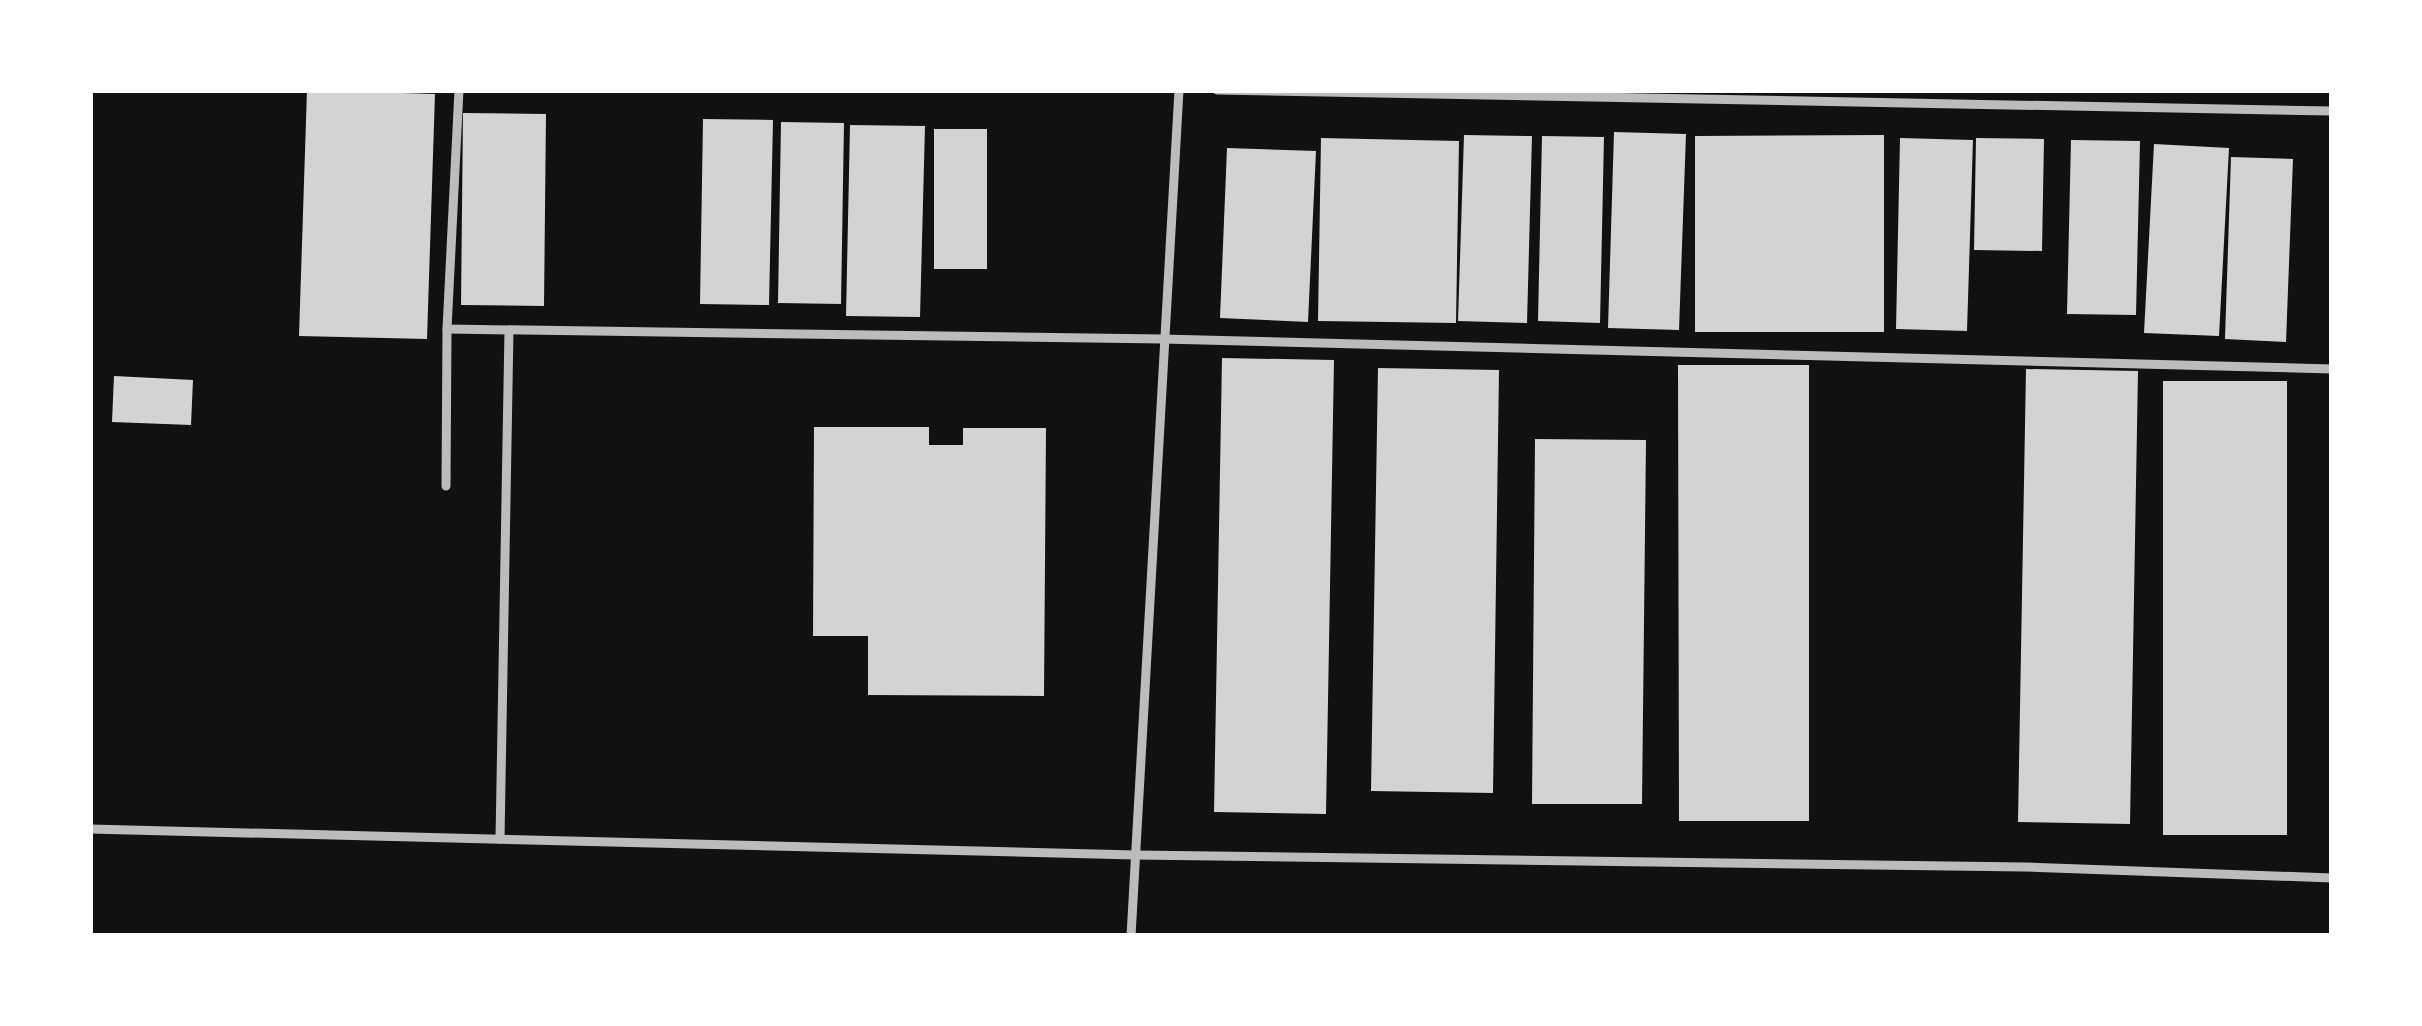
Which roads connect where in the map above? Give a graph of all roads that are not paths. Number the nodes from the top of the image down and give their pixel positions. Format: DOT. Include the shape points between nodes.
graph roads {
  1 [pos="459,90"];
  2 [pos="1179,90"];
  3 [pos="1217,90"];
  4 [pos="2176,90"];
  5 [pos="2176,108"];
  6 [pos="2332,111"];
  7 [pos="447,329"];
  8 [pos="509,330"];
  9 [pos="1163,339"];
  10 [pos="2332,369"];
  11 [pos="446,486"];
  12 [pos="90,829"];
  13 [pos="500,839"];
  14 [pos="1135,855"];
  15 [pos="2332,878"];
  16 [pos="1131,936"];
  1 -- 7 [label="lane"];
  2 -- 9 [label="lane"];
  3 -- 5 [label="lane"];
  4 -- 5 [label="lane"];
  5 -- 6 [label="lane"];
  7 -- 8 [label="lane"];
  7 -- 11 [label="lane"];
  8 -- 9 [label="lane"];
  8 -- 13 [label="lane"];
  9 -- 10 [label="lane"];
  9 -- 14 [label="lane"];
  12 -- 13 [label="lane"];
  13 -- 14 [label="lane"];
  14 -- 15 [label="lane"];
  14 -- 16 [label="lane"];
}
